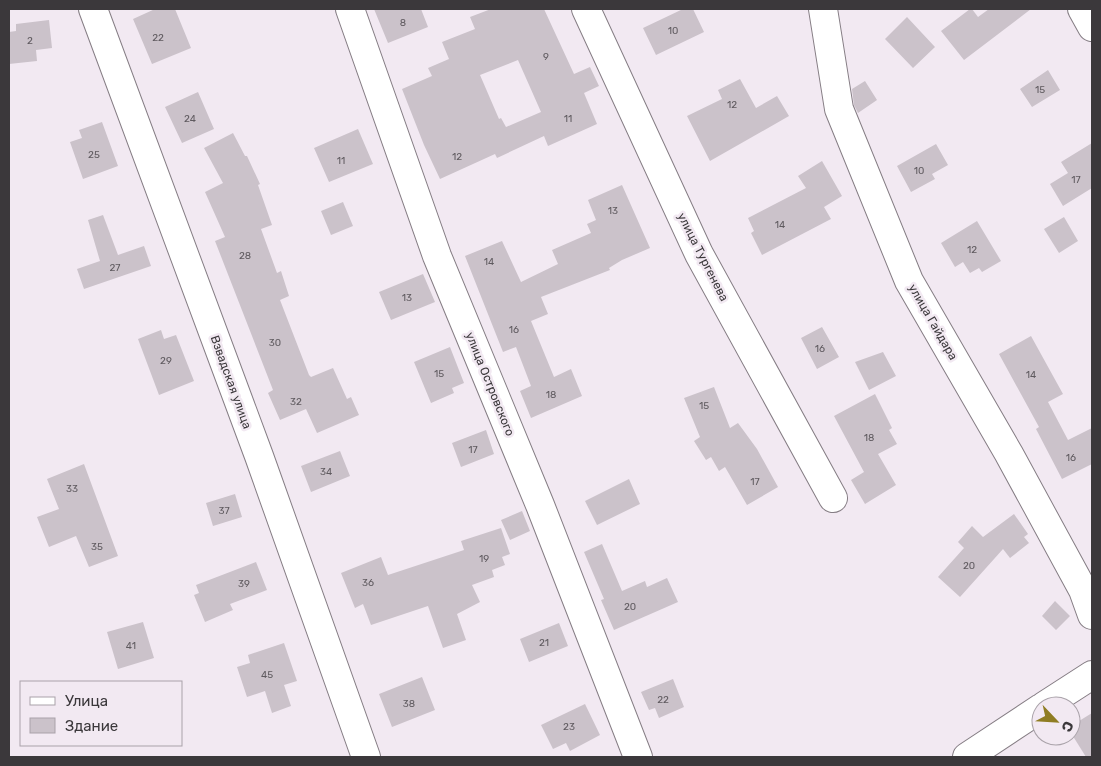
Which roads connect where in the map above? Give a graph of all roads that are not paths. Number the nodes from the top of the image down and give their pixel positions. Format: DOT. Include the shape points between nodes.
graph roads {
  1 [pos="93,9"];
  2 [pos="350,9"];
  3 [pos="586,9"];
  4 [pos="823,9"];
  5 [pos="1082,9"];
  6 [pos="1092,27"];
  7 [pos="834,498"];
  8 [pos="1092,615"];
  9 [pos="1092,675"];
  10 [pos="1059,696"];
  11 [pos="1031,715"];
  12 [pos="366,757"];
  13 [pos="638,757"];
  14 [pos="966,757"];
  1 -- 12 [label="street, Взвадская улица"];
  2 -- 13 [label="street, улица Островского" via="437,256 540,506"];
  3 -- 7 [label="street, улица Тургенева" via="699,254"];
  4 -- 8 [label="street, улица Гайдара" via="839,109 910,281 1009,454 1083,590"];
  5 -- 6 [label="street"];
  9 -- 10 [label="street"];
  11 -- 14 [label="street"];
}
